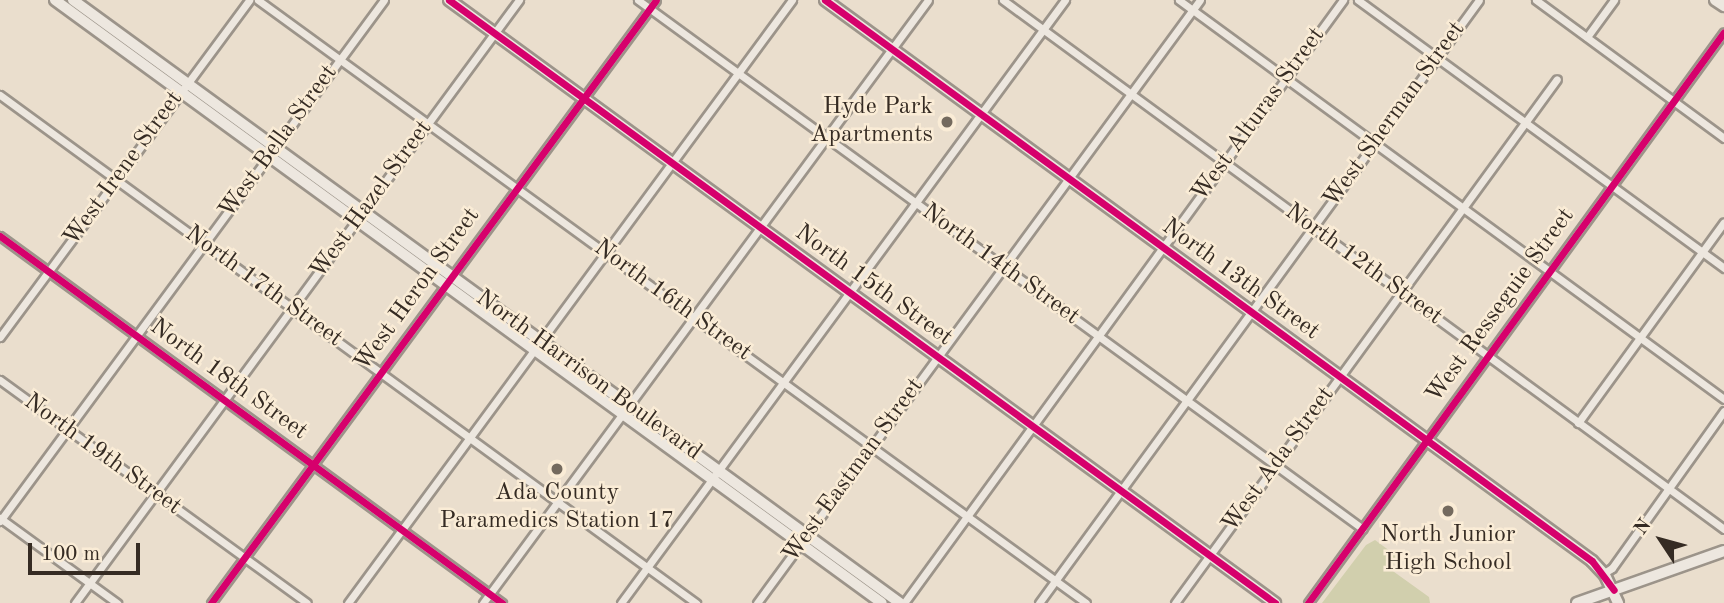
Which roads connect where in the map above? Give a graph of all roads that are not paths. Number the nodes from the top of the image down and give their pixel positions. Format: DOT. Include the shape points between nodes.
graph roads {
  1 [pos="55,0"];
  2 [pos="73,0"];
  3 [pos="249,0"];
  4 [pos="258,0"];
  5 [pos="384,0"];
  6 [pos="449,0"];
  7 [pos="519,0"];
  8 [pos="638,0"];
  9 [pos="656,0"];
  10 [pos="792,0"];
  11 [pos="825,0"];
  12 [pos="928,0"];
  13 [pos="1003,0"];
  14 [pos="1065,0"];
  15 [pos="1179,0"];
  16 [pos="1200,0"];
  17 [pos="1343,0"];
  18 [pos="1358,0"];
  19 [pos="1479,0"];
  20 [pos="1536,0"];
  21 [pos="1614,0"];
  22 [pos="1715,0"];
  23 [pos="1724,6"];
  24 [pos="650,9"];
  25 [pos="1193,10"];
  26 [pos="1043,30"];
  27 [pos="1724,32"];
  28 [pos="495,33"];
  29 [pos="1587,37"];
  30 [pos="892,48"];
  31 [pos="1437,57"];
  32 [pos="340,60"];
  33 [pos="738,74"];
  34 [pos="1286,79"];
  35 [pos="1557,79"];
  36 [pos="184,88"];
  37 [pos="1131,94"];
  38 [pos="0,96"];
  39 [pos="584,98"];
  40 [pos="1674,101"];
  41 [pos="981,114"];
  42 [pos="1525,122"];
  43 [pos="428,124"];
  44 [pos="826,138"];
  45 [pos="1724,138"];
  46 [pos="1374,144"];
  47 [pos="273,151"];
  48 [pos="672,163"];
  49 [pos="1224,163"];
  50 [pos="1068,179"];
  51 [pos="116,180"];
  52 [pos="1612,186"];
  53 [pos="517,188"];
  54 [pos="916,203"];
  55 [pos="1462,208"];
  56 [pos="360,216"];
  57 [pos="1724,222"];
  58 [pos="760,228"];
  59 [pos="1313,228"];
  60 [pos="0,236"];
  61 [pos="204,244"];
  62 [pos="1163,247"];
  63 [pos="1702,252"];
  64 [pos="606,253"];
  65 [pos="1004,267"];
  66 [pos="1724,268"];
  67 [pos="48,272"];
  68 [pos="1549,272"];
  69 [pos="449,281"];
  70 [pos="850,293"];
  71 [pos="1401,293"];
  72 [pos="292,309"];
  73 [pos="1251,312"];
  74 [pos="694,317"];
  75 [pos="1098,336"];
  76 [pos="0,337"];
  77 [pos="136,337"];
  78 [pos="1640,337"];
  79 [pos="538,346"];
  80 [pos="1488,356"];
  81 [pos="938,357"];
  82 [pos="381,373"];
  83 [pos="1340,376"];
  84 [pos="0,380"];
  85 [pos="783,383"];
  86 [pos="1724,399"];
  87 [pos="1187,401"];
  88 [pos="223,402"];
  89 [pos="626,410"];
  90 [pos="1724,411"];
  91 [pos="1578,423"];
  92 [pos="1032,426"];
  93 [pos="68,429"];
  94 [pos="470,438"];
  95 [pos="1427,440"];
  96 [pos="872,447"];
  97 [pos="1275,465"];
  98 [pos="312,466"];
  99 [pos="715,475"];
  100 [pos="1667,488"];
  101 [pos="1121,491"];
  102 [pos="156,493"];
  103 [pos="558,502"];
  104 [pos="967,516"];
  105 [pos="0,519"];
  106 [pos="1363,529"];
  107 [pos="1724,529"];
  108 [pos="402,530"];
  109 [pos="804,540"];
  110 [pos="1724,551"];
  111 [pos="1209,555"];
  112 [pos="244,559"];
  113 [pos="647,567"];
  114 [pos="1604,573"];
  115 [pos="1055,581"];
  116 [pos="90,583"];
  117 [pos="1614,590"];
  118 [pos="490,594"];
  119 [pos="75,603"];
  120 [pos="117,603"];
  121 [pos="211,603"];
  122 [pos="307,603"];
  123 [pos="348,603"];
  124 [pos="483,603"];
  125 [pos="502,603"];
  126 [pos="621,603"];
  127 [pos="696,603"];
  128 [pos="757,603"];
  129 [pos="882,603"];
  130 [pos="902,603"];
  131 [pos="1039,603"];
  132 [pos="1086,603"];
  133 [pos="1174,603"];
  134 [pos="1275,603"];
  135 [pos="1308,603"];
  136 [pos="1577,603"];
  137 [pos="1618,603"];
  1 -- 36 [label="street, North Harrison Boulevard"];
  2 -- 36 [label="street, North Harrison Boulevard"];
  3 -- 36 [label="street, West Irene Street"];
  4 -- 32 [label="street, North 16th Street"];
  5 -- 32 [label="street, West Bella Street"];
  6 -- 28 [label="street, North 15th Street"];
  7 -- 28 [label="street, West Hazel Street"];
  8 -- 24 [label="street, North 14th Street"];
  9 -- 24 [label="street, West Heron Street"];
  10 -- 33 [label="street"];
  11 -- 30 [label="street, North 13th Street"];
  12 -- 30 [label="street"];
  13 -- 26 [label="street, North 12th Street"];
  14 -- 26 [label="street"];
  15 -- 25 [label="street"];
  16 -- 25 [label="street, West Eastman Street"];
  17 -- 34 [label="street, West Alturas Street"];
  18 -- 31 [label="street"];
  19 -- 31 [label="street, West Sherman Street"];
  20 -- 29 [label="street"];
  21 -- 29 [label="street"];
  22 -- 23 [label="street"];
  24 -- 33 [label="street, North 14th Street"];
  24 -- 39 [label="street, West Heron Street"];
  25 -- 34 [label="street"];
  25 -- 37 [label="street, West Eastman Street"];
  26 -- 37 [label="street, North 12th Street"];
  26 -- 41 [label="street"];
  27 -- 40 [label="street, West Resseguie Street"];
  28 -- 39 [label="street, North 15th Street"];
  28 -- 43 [label="street, West Hazel Street"];
  29 -- 40 [label="street"];
  30 -- 41 [label="street, North 13th Street"];
  30 -- 44 [label="street"];
  31 -- 42 [label="street"];
  31 -- 46 [label="street, West Sherman Street"];
  32 -- 43 [label="street, North 16th Street"];
  32 -- 47 [label="street, West Bella Street"];
  33 -- 44 [label="street, North 14th Street"];
  33 -- 48 [label="street"];
  34 -- 46 [label="street"];
  34 -- 49 [label="street, West Alturas Street"];
  35 -- 42 [label="street, West Ada Street"];
  36 -- 47 [label="street, North Harrison Boulevard"];
  36 -- 51 [label="street, West Irene Street"];
  37 -- 49 [label="street, North 12th Street"];
  37 -- 50 [label="street, West Eastman Street"];
  38 -- 51 [label="street, North 17th Street"];
  39 -- 48 [label="street, North 15th Street"];
  39 -- 53 [label="street, West Heron Street"];
  40 -- 45 [label="street"];
  40 -- 52 [label="street, West Resseguie Street"];
  41 -- 50 [label="street, North 13th Street"];
  41 -- 54 [label="street"];
  42 -- 52 [label="street"];
  42 -- 55 [label="street, West Ada Street"];
  43 -- 53 [label="street, North 16th Street"];
  43 -- 56 [label="street, West Hazel Street"];
  44 -- 54 [label="street, North 14th Street"];
  44 -- 58 [label="street"];
  46 -- 55 [label="street"];
  46 -- 59 [label="street, West Sherman Street"];
  47 -- 56 [label="street, North Harrison Boulevard"];
  47 -- 61 [label="street, West Bella Street"];
  48 -- 58 [label="street, North 15th Street"];
  48 -- 64 [label="street"];
  49 -- 59 [label="street, North 12th Street"];
  49 -- 62 [label="street, West Alturas Street"];
  50 -- 62 [label="street, North 13th Street"];
  50 -- 65 [label="street, West Eastman Street"];
  51 -- 61 [label="street, North 17th Street"];
  51 -- 67 [label="street, West Irene Street"];
  52 -- 63 [label="street"];
  52 -- 68 [label="street, West Resseguie Street"];
  53 -- 64 [label="street, North 16th Street"];
  53 -- 69 [label="street, West Heron Street"];
  54 -- 65 [label="street, North 14th Street"];
  54 -- 70 [label="street"];
  55 -- 68 [label="street"];
  55 -- 71 [label="street, West Ada Street"];
  56 -- 69 [label="street, North Harrison Boulevard"];
  56 -- 72 [label="street, West Hazel Street"];
  57 -- 63 [label="street"];
  58 -- 70 [label="street, North 15th Street"];
  58 -- 74 [label="street"];
  59 -- 71 [label="street, North 12th Street"];
  59 -- 73 [label="street, West Sherman Street"];
  60 -- 67 [label="street, North 18th Street"];
  61 -- 72 [label="street, North 17th Street"];
  61 -- 77 [label="street, West Bella Street"];
  62 -- 73 [label="street, North 13th Street"];
  62 -- 75 [label="street, West Alturas Street"];
  63 -- 66 [label="street"];
  63 -- 78 [label="street"];
  64 -- 74 [label="street, North 16th Street"];
  64 -- 79 [label="street"];
  65 -- 75 [label="street, North 14th Street"];
  65 -- 81 [label="street, West Eastman Street"];
  67 -- 76 [label="street, West Irene Street"];
  67 -- 77 [label="street, North 18th Street"];
  68 -- 78 [label="street"];
  68 -- 80 [label="street, West Resseguie Street"];
  69 -- 79 [label="street, North Harrison Boulevard"];
  69 -- 82 [label="street, West Heron Street"];
  70 -- 81 [label="street, North 15th Street"];
  70 -- 85 [label="street"];
  71 -- 80 [label="street, North 12th Street"];
  71 -- 83 [label="street, West Ada Street"];
  72 -- 82 [label="street, North 17th Street"];
  72 -- 88 [label="street, West Hazel Street"];
  73 -- 83 [label="street, North 13th Street"];
  73 -- 87 [label="street, West Sherman Street"];
  74 -- 85 [label="street, North 16th Street"];
  74 -- 89 [label="street"];
  75 -- 87 [label="street, North 14th Street"];
  75 -- 92 [label="street, West Alturas Street"];
  77 -- 88 [label="street, North 18th Street"];
  77 -- 93 [label="street, West Bella Street"];
  78 -- 86 [label="street"];
  78 -- 91 [label="street"];
  79 -- 89 [label="street, North Harrison Boulevard"];
  79 -- 94 [label="street"];
  80 -- 91 [label="street, North 12th Street"];
  80 -- 95 [label="street, West Resseguie Street"];
  81 -- 92 [label="street, North 15th Street"];
  81 -- 96 [label="street, West Eastman Street"];
  82 -- 94 [label="street, North 17th Street"];
  82 -- 98 [label="street, West Heron Street"];
  83 -- 95 [label="street, North 13th Street"];
  83 -- 97 [label="street, West Ada Street"];
  84 -- 93 [label="street, North 19th Street"];
  85 -- 96 [label="street, North 16th Street"];
  85 -- 99 [label="street"];
  87 -- 97 [label="street, North 14th Street"];
  87 -- 101 [label="street, West Sherman Street"];
  88 -- 98 [label="street, North 18th Street"];
  88 -- 102 [label="street, West Hazel Street"];
  89 -- 99 [label="street, North Harrison Boulevard"];
  89 -- 103 [label="street"];
  90 -- 100 [label="street"];
  91 -- 100 [label="street, North 12th Street"];
  92 -- 101 [label="street, North 15th Street"];
  92 -- 104 [label="street, West Alturas Street"];
  93 -- 102 [label="street, North 19th Street"];
  93 -- 105 [label="street, West Bella Street"];
  94 -- 103 [label="street, North 17th Street"];
  94 -- 108 [label="street"];
  95 -- 106 [label="street, West Resseguie Street"];
  95 -- 114 [label="street, North 13th Street"];
  96 -- 104 [label="street, North 16th Street"];
  96 -- 109 [label="street, West Eastman Street"];
  97 -- 106 [label="street, North 14th Street"];
  97 -- 111 [label="street, West Ada Street"];
  98 -- 108 [label="street, North 18th Street"];
  98 -- 112 [label="street, West Heron Street"];
  99 -- 109 [label="street, North Harrison Boulevard"];
  99 -- 113 [label="street"];
  100 -- 107 [label="street, North 12th Street"];
  100 -- 114 [label="street"];
  101 -- 111 [label="street, North 15th Street"];
  101 -- 115 [label="street, West Sherman Street"];
  102 -- 112 [label="street, North 19th Street"];
  102 -- 116 [label="street, West Hazel Street"];
  103 -- 113 [label="street, North 17th Street"];
  103 -- 118 [label="street"];
  104 -- 115 [label="street, North 16th Street"];
  104 -- 130 [label="street, West Alturas Street"];
  105 -- 116 [label="street"];
  106 -- 135 [label="street, West Resseguie Street"];
  108 -- 118 [label="street, North 18th Street"];
  108 -- 123 [label="street"];
  109 -- 128 [label="street, West Eastman Street"];
  109 -- 129 [label="street, North Harrison Boulevard"];
  109 -- 130 [label="street, North Harrison Boulevard"];
  110 -- 117 [label="street"];
  111 -- 133 [label="street, West Ada Street"];
  111 -- 134 [label="street, North 15th Street"];
  112 -- 121 [label="street, West Heron Street"];
  112 -- 122 [label="street, North 19th Street"];
  113 -- 126 [label="street"];
  113 -- 127 [label="street, North 17th Street"];
  114 -- 117 [label="street, North 13th Street"];
  115 -- 131 [label="street, West Sherman Street"];
  115 -- 132 [label="street, North 16th Street"];
  116 -- 119 [label="street, West Hazel Street"];
  116 -- 120 [label="street"];
  117 -- 136 [label="street"];
  117 -- 137 [label="street, North 13th Street"];
  118 -- 124 [label="street"];
  118 -- 125 [label="street, North 18th Street"];
}
